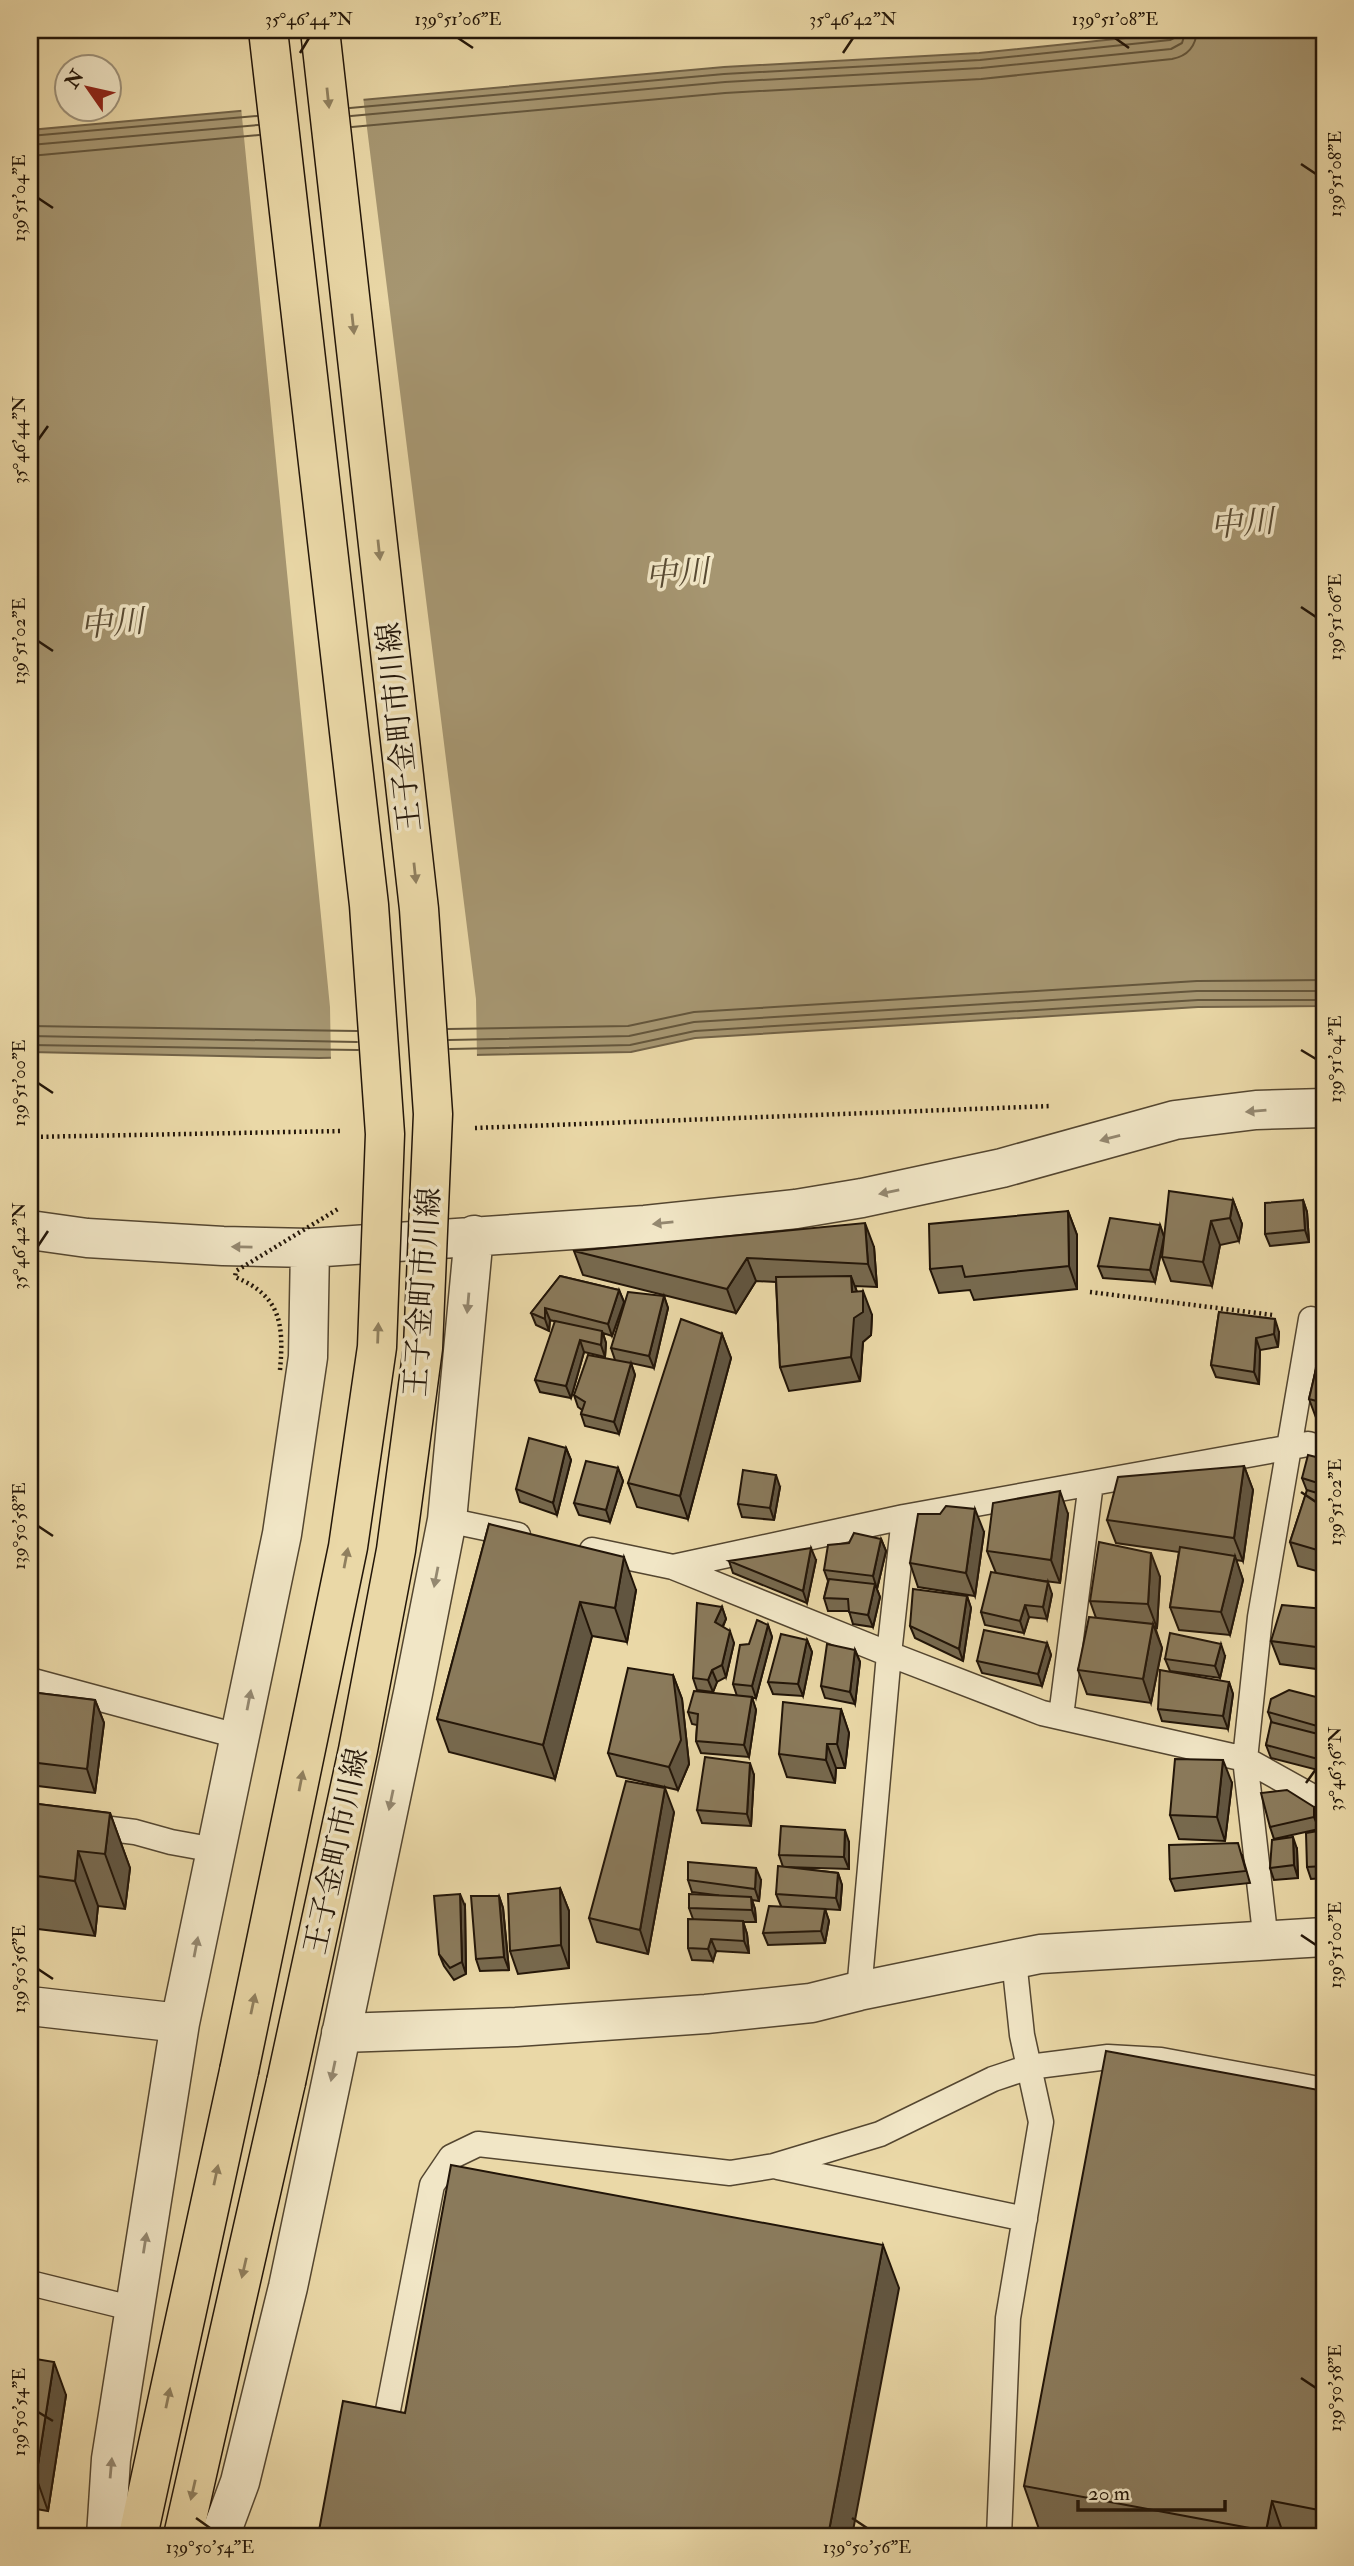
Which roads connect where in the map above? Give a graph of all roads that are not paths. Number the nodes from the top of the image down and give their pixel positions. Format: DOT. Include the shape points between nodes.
graph roads {
  1 [pos="268,30"];
  2 [pos="320,30"];
  3 [pos="1324,1108"];
  4 [pos="30,1230"];
  5 [pos="474,1235"];
  6 [pos="310,1248"];
  7 [pos="1311,1320"];
  8 [pos="1288,1447"];
  9 [pos="1324,1448"];
  10 [pos="1091,1483"];
  11 [pos="904,1517"];
  12 [pos="447,1520"];
  13 [pos="537,1539"];
  14 [pos="564,1545"];
  15 [pos="673,1567"];
  16 [pos="888,1654"];
  17 [pos="30,1680"];
  18 [pos="1061,1716"];
  19 [pos="241,1737"];
  20 [pos="1245,1759"];
  21 [pos="1324,1803"];
  22 [pos="30,1819"];
  23 [pos="215,1850"];
  24 [pos="1324,1937"];
  25 [pos="1266,1942"];
  26 [pos="1014,1960"];
  27 [pos="859,1991"];
  28 [pos="30,2006"];
  29 [pos="180,2023"];
  30 [pos="341,2033"];
  31 [pos="1029,2067"];
  32 [pos="1324,2090"];
  33 [pos="774,2166"];
  34 [pos="1025,2219"];
  35 [pos="30,2283"];
  36 [pos="135,2309"];
  37 [pos="382,2444"];
  38 [pos="106,2536"];
  39 [pos="138,2536"];
  40 [pos="183,2536"];
  41 [pos="220,2536"];
  42 [pos="999,2536"];
  39 -- 1 [label="main road, 王子金町市川線, one-way, bridge" via="348,1546 377,1347 385,1134 369,905"];
  2 -- 40 [label="main road, 王子金町市川線, one-way, bridge" via="419,909 433,1114 423,1348 396,1550 358,1750"];
  3 -- 5 [label="street, one-way" via="1175,1120 1002,1168 796,1209"];
  6 -- 4 [label="street, one-way" via="87,1238"];
  5 -- 6 [label="street"];
  5 -- 12 [label="street, one-way"];
  19 -- 6 [label="street, one-way" via="282,1534 308,1357"];
  7 -- 8 [label="lane"];
  8 -- 9 [label="lane" via="1308,1444"];
  8 -- 10 [label="lane"];
  8 -- 20 [label="lane" via="1260,1617"];
  10 -- 11 [label="lane"];
  10 -- 18 [label="lane"];
  11 -- 15 [label="lane"];
  11 -- 16 [label="lane"];
  12 -- 13 [label="lane"];
  12 -- 30 [label="street, one-way"];
  14 -- 15 [label="lane"];
  15 -- 16 [label="lane"];
  16 -- 18 [label="lane" via="1042,1713"];
  16 -- 27 [label="lane"];
  17 -- 19 [label="lane"];
  18 -- 20 [label="lane"];
  19 -- 23 [label="street"];
  20 -- 21 [label="lane"];
  20 -- 25 [label="lane"];
  22 -- 23 [label="lane" via="135,1832"];
  29 -- 23 [label="street, one-way"];
  24 -- 25 [label="street"];
  25 -- 26 [label="street" via="1040,1954"];
  26 -- 27 [label="street"];
  26 -- 31 [label="lane"];
  27 -- 30 [label="street" via="811,2003 706,2014"];
  28 -- 29 [label="street"];
  36 -- 29 [label="street, one-way"];
  30 -- 41 [label="street, one-way" via="288,2287 240,2482"];
  31 -- 32 [label="lane" via="1108,2057 1161,2060"];
  31 -- 33 [label="lane" via="880,2134"];
  31 -- 34 [label="lane" via="1041,2122"];
  33 -- 34 [label="lane"];
  33 -- 37 [label="lane" via="730,2173 478,2144 451,2157 432,2185"];
  34 -- 42 [label="lane" via="1008,2318"];
  35 -- 36 [label="lane"];
  38 -- 36 [label="street, one-way" via="111,2459"];
}
